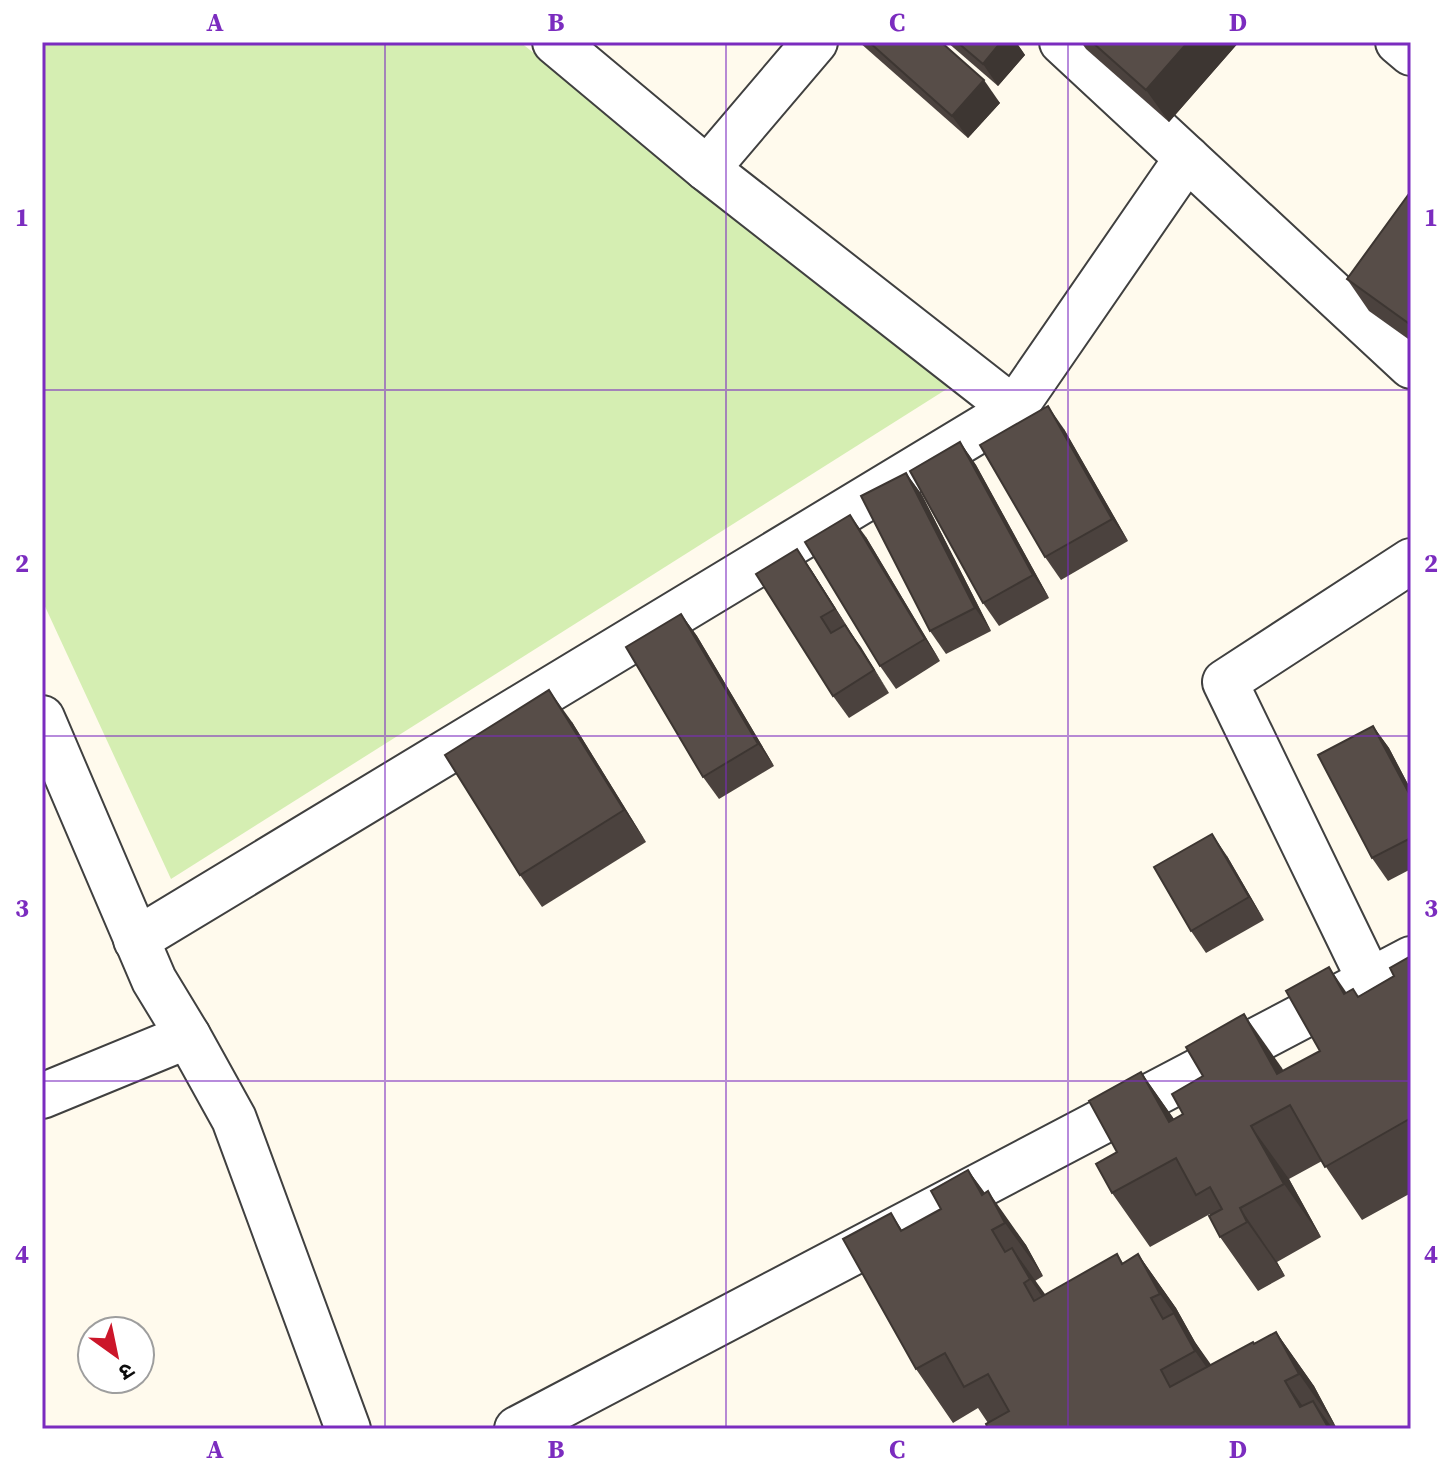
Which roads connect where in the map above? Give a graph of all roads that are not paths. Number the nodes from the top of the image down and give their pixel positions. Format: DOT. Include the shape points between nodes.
graph roads {
  1 [pos="555,42"];
  2 [pos="815,42"];
  3 [pos="1062,42"];
  4 [pos="1398,42"];
  5 [pos="1411,53"];
  6 [pos="1187,158"];
  7 [pos="707,169"];
  8 [pos="1411,366"];
  9 [pos="1014,409"];
  10 [pos="1411,561"];
  11 [pos="42,718"];
  12 [pos="136,940"];
  13 [pos="1411,959"];
  14 [pos="1370,981"];
  15 [pos="188,1036"];
  16 [pos="42,1096"];
  17 [pos="348,1429"];
  18 [pos="517,1429"];
  1 -- 7 [label="street"];
  2 -- 7 [label="street"];
  3 -- 6 [label="street"];
  4 -- 5 [label="street"];
  6 -- 8 [label="street"];
  6 -- 9 [label="street"];
  7 -- 9 [label="street"];
  9 -- 12 [label="street"];
  10 -- 14 [label="street" via="1225,682"];
  11 -- 12 [label="street"];
  12 -- 15 [label="street"];
  13 -- 14 [label="street"];
  14 -- 18 [label="street"];
  15 -- 16 [label="street"];
  15 -- 17 [label="street" via="234,1119"];
}
